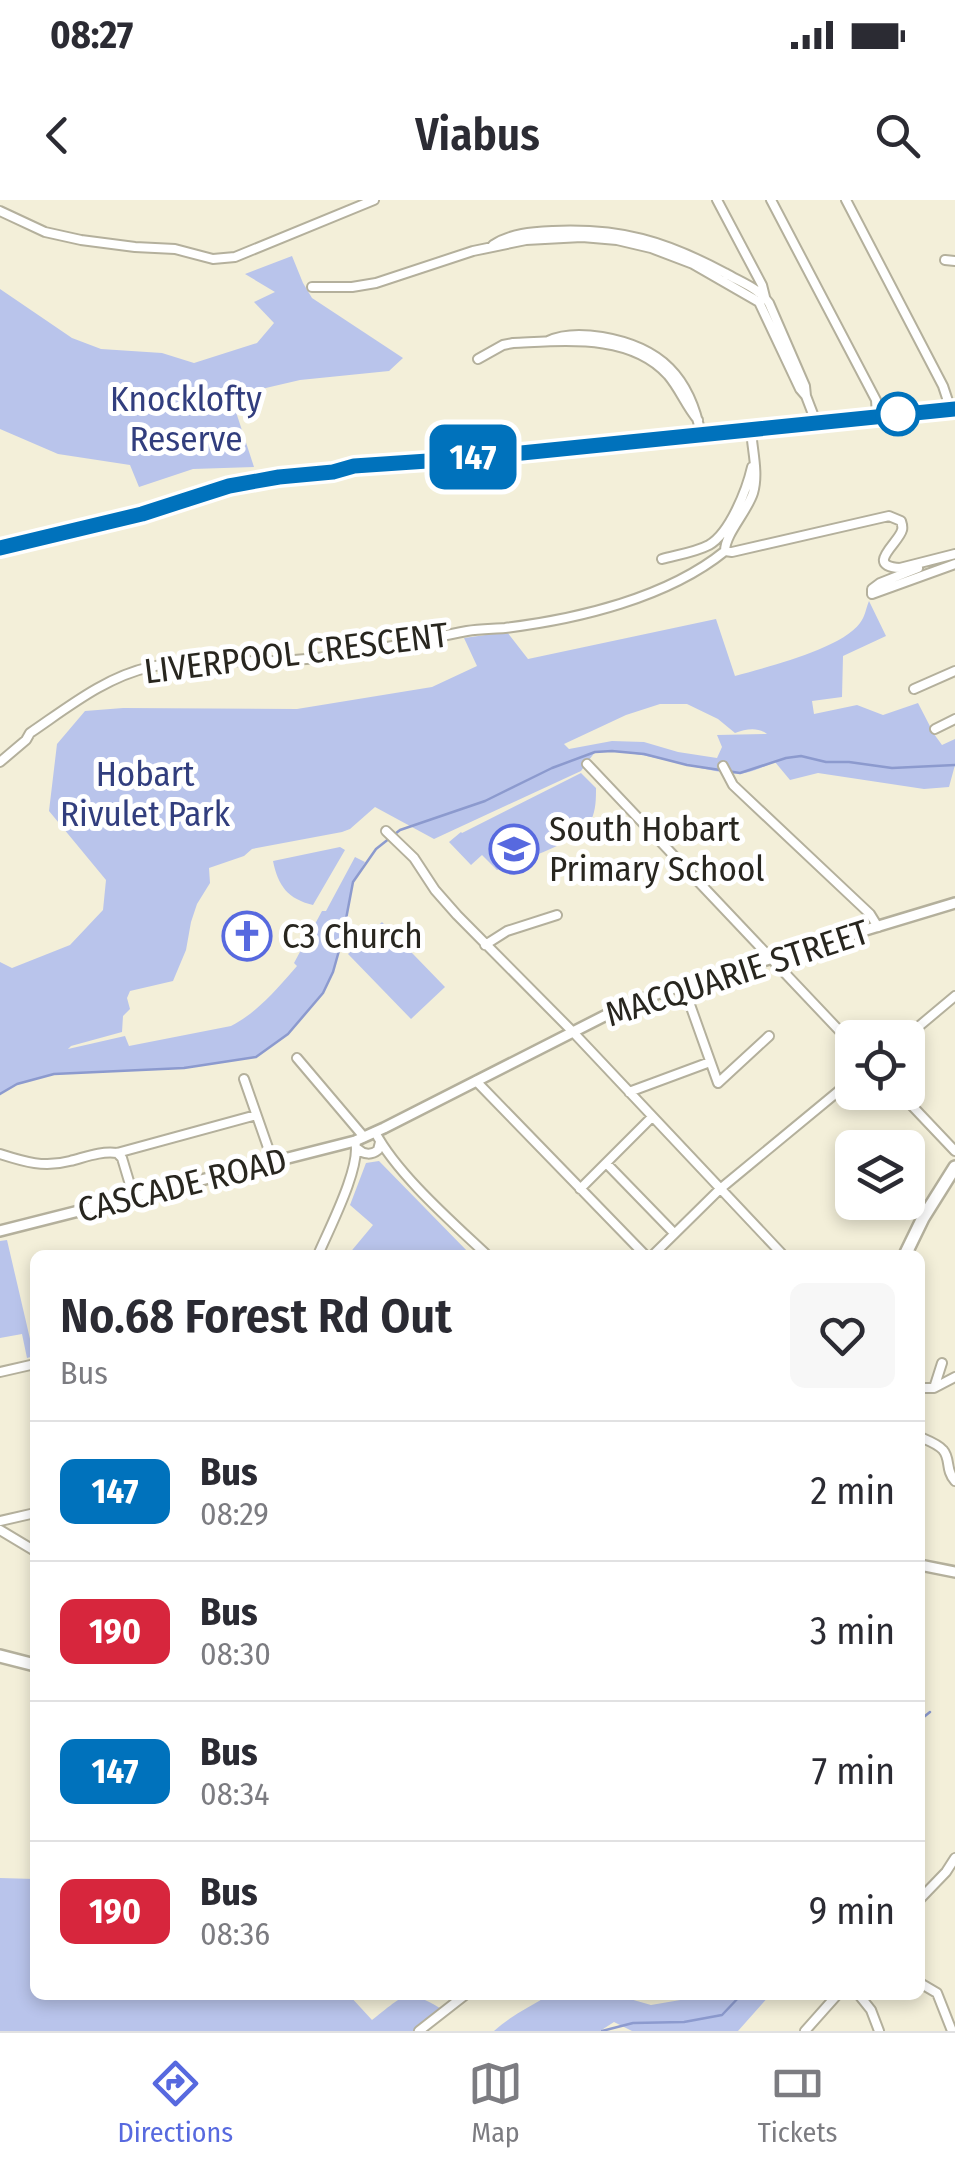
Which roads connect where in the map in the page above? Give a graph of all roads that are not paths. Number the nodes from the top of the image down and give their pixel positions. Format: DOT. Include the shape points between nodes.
graph roads {
  1 [pos="374,200"];
  2 [pos="717,200"];
  3 [pos="771,200"];
  4 [pos="846,200"];
  5 [pos="0,212"];
  6 [pos="490,247"];
  7 [pos="944,260"];
  8 [pos="955,261"];
  9 [pos="312,287"];
  10 [pos="765,296"];
  11 [pos="478,359"];
  12 [pos="806,396"];
  13 [pos="953,410"];
  14 [pos="877,416"];
  15 [pos="816,422"];
  16 [pos="751,429"];
  17 [pos="701,435"];
  18 [pos="753,461"];
  19 [pos="0,548"];
  20 [pos="724,551"];
  21 [pos="951,555"];
  22 [pos="662,559"];
  23 [pos="955,564"];
  24 [pos="955,671"];
  25 [pos="914,689"];
  26 [pos="955,719"];
  27 [pos="935,728"];
  28 [pos="0,762"];
  29 [pos="587,764"];
  30 [pos="723,766"];
  31 [pos="386,831"];
  32 [pos="955,903"];
  33 [pos="557,916"];
  34 [pos="878,927"];
  35 [pos="486,944"];
  36 [pos="772,958"];
  37 [pos="682,985"];
  38 [pos="955,996"];
  39 [pos="925,1022"];
  40 [pos="835,1026"];
  41 [pos="572,1031"];
  42 [pos="769,1036"];
  43 [pos="297,1058"];
  44 [pos="710,1062"];
  45 [pos="244,1079"];
  46 [pos="476,1082"];
  47 [pos="629,1092"];
  48 [pos="835,1094"];
  49 [pos="916,1110"];
  50 [pos="256,1115"];
  51 [pos="652,1116"];
  52 [pos="378,1137"];
  53 [pos="359,1142"];
  54 [pos="117,1152"];
  55 [pos="955,1152"];
  56 [pos="0,1154"];
  57 [pos="371,1154"];
  58 [pos="272,1162"];
  59 [pos="606,1163"];
  60 [pos="396,1164"];
  61 [pos="955,1167"];
  62 [pos="352,1175"];
  63 [pos="580,1189"];
  64 [pos="720,1189"];
  65 [pos="134,1198"];
  66 [pos="0,1231"];
  67 [pos="674,1233"];
  68 [pos="320,1250"];
  69 [pos="482,1250"];
  70 [pos="644,1250"];
  71 [pos="655,1250"];
  72 [pos="778,1250"];
  73 [pos="907,1250"];
  74 [pos="942,1363"];
  75 [pos="30,1365"];
  76 [pos="0,1372"];
  77 [pos="955,1377"];
  78 [pos="925,1388"];
  79 [pos="934,1388"];
  80 [pos="925,1439"];
  81 [pos="955,1481"];
  82 [pos="30,1514"];
  83 [pos="0,1520"];
  84 [pos="0,1530"];
  85 [pos="30,1548"];
  86 [pos="925,1566"];
  87 [pos="955,1572"];
  88 [pos="0,1656"];
  89 [pos="30,1664"];
  90 [pos="955,1858"];
  91 [pos="925,1894"];
  92 [pos="925,1986"];
  93 [pos="459,2000"];
  94 [pos="833,2000"];
  95 [pos="863,2000"];
  96 [pos="419,2031"];
  97 [pos="805,2031"];
  98 [pos="880,2031"];
  99 [pos="952,2031"];
  1 -- 5 [label="street" via="222,260 80,240"];
  2 -- 10 [label="street"];
  3 -- 14 [label="street" via="876,400"];
  4 -- 13 [label="street"];
  6 -- 9 [label="street" via="376,283"];
  6 -- 10 [label="street" via="536,232 613,232 692,255"];
  6 -- 12 [label="street" via="538,238 599,238 693,264 759,302"];
  7 -- 8 [label="street"];
  10 -- 12 [label="street"];
  11 -- 17 [label="street" via="513,342 592,342 639,354 670,377"];
  12 -- 15 [label="street"];
  13 -- 14 [label="street"];
  14 -- 15 [label="street"];
  15 -- 16 [label="street"];
  16 -- 17 [label="street"];
  16 -- 18 [label="street, LIVERPOOL CRESCENT"];
  17 -- 19 [label="street" via="279,477"];
  18 -- 20 [label="street, LIVERPOOL CRESCENT" via="753,494"];
  18 -- 22 [label="street, LIVERPOOL CRESCENT" via="735,512 714,542"];
  20 -- 21 [label="street, LIVERPOOL CRESCENT" via="889,516 903,526 886,565"];
  20 -- 28 [label="street, LIVERPOOL CRESCENT" via="689,577 596,612 292,661 148,667 92,692"];
  21 -- 23 [label="street" via="880,584 872,594"];
  24 -- 25 [label="street"];
  26 -- 27 [label="street"];
  29 -- 36 [label="street"];
  30 -- 34 [label="street" via="732,785"];
  31 -- 35 [label="street"];
  32 -- 34 [label="street, MACQUARIE STREET"];
  33 -- 35 [label="street"];
  34 -- 36 [label="street, MACQUARIE STREET"];
  35 -- 41 [label="street"];
  36 -- 37 [label="street, MACQUARIE STREET"];
  36 -- 40 [label="street"];
  37 -- 41 [label="street, MACQUARIE STREET"];
  37 -- 44 [label="street"];
  38 -- 39 [label="street"];
  41 -- 46 [label="street, MACQUARIE STREET"];
  41 -- 47 [label="street"];
  42 -- 44 [label="street" via="718,1083"];
  43 -- 53 [label="street"];
  44 -- 47 [label="street"];
  45 -- 50 [label="street"];
  46 -- 52 [label="street, MACQUARIE STREET"];
  46 -- 63 [label="street"];
  47 -- 51 [label="street"];
  48 -- 64 [label="street"];
  49 -- 55 [label="street"];
  50 -- 54 [label="street"];
  50 -- 58 [label="street"];
  51 -- 59 [label="street"];
  51 -- 64 [label="street"];
  52 -- 53 [label="street, MACQUARIE STREET"];
  52 -- 57 [label="street"];
  52 -- 60 [label="street"];
  53 -- 57 [label="street"];
  53 -- 58 [label="street, CASCADE ROAD"];
  53 -- 62 [label="street"];
  54 -- 56 [label="street" via="50,1165"];
  54 -- 65 [label="street"];
  57 -- 60 [label="street"];
  57 -- 62 [label="street"];
  58 -- 65 [label="street, CASCADE ROAD"];
  59 -- 63 [label="street"];
  59 -- 67 [label="street"];
  60 -- 69 [label="street"];
  61 -- 73 [label="main road"];
  62 -- 68 [label="street"];
  63 -- 70 [label="street"];
  64 -- 67 [label="street"];
  64 -- 72 [label="street"];
  65 -- 66 [label="street, CASCADE ROAD"];
  67 -- 71 [label="street"];
  74 -- 79 [label="street"];
  75 -- 76 [label="street"];
  77 -- 79 [label="street"];
  78 -- 79 [label="street"];
  80 -- 81 [label="street" via="942,1448"];
  82 -- 83 [label="street"];
  84 -- 85 [label="street"];
  86 -- 87 [label="street"];
  88 -- 89 [label="main road"];
  90 -- 91 [label="street"];
  92 -- 99 [label="street" via="937,1993"];
  93 -- 96 [label="street"];
  94 -- 97 [label="street"];
  95 -- 98 [label="street"];
}
